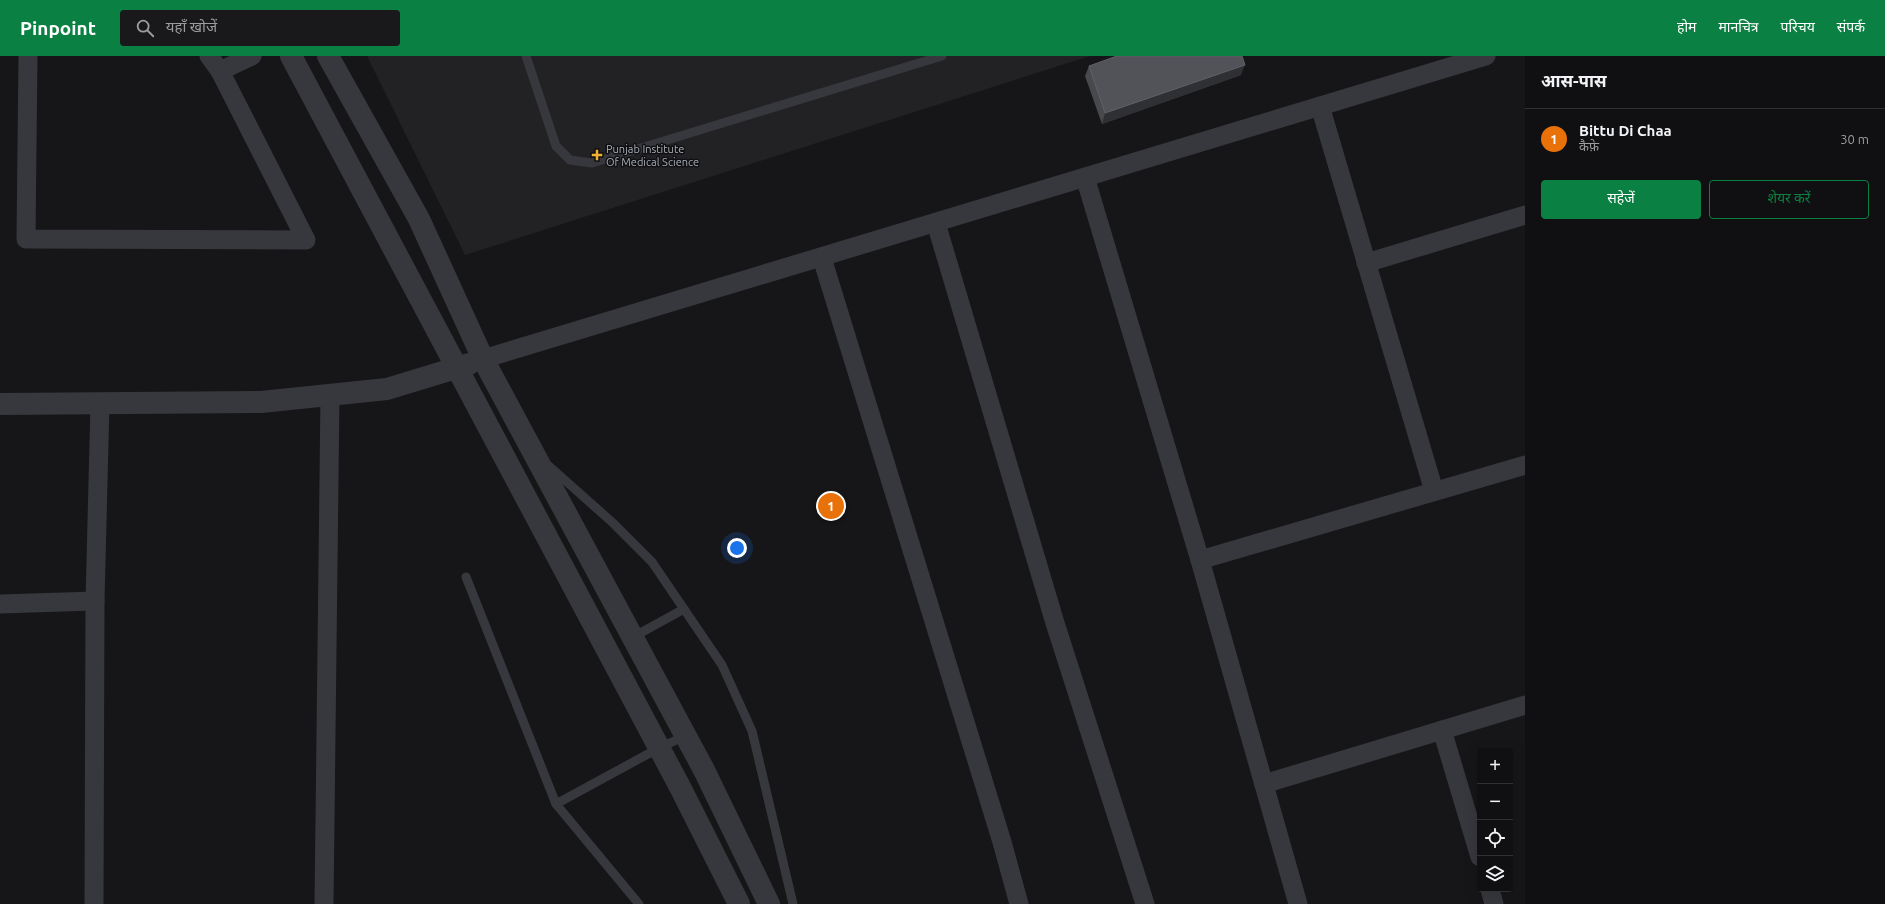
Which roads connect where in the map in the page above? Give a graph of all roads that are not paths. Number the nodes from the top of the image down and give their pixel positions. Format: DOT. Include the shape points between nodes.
graph roads {
  1 [pos="28,56"];
  2 [pos="252,56"];
  3 [pos="290,56"];
  4 [pos="328,56"];
  5 [pos="526,56"];
  6 [pos="942,56"];
  7 [pos="1486,56"];
  8 [pos="215,64"];
  9 [pos="1320,106"];
  10 [pos="1085,177"];
  11 [pos="1525,215"];
  12 [pos="936,223"];
  13 [pos="822,258"];
  14 [pos="1366,263"];
  15 [pos="483,359"];
  16 [pos="456,368"];
  17 [pos="330,394"];
  18 [pos="100,403"];
  19 [pos="0,404"];
  20 [pos="534,452"];
  21 [pos="1525,465"];
  22 [pos="1434,491"];
  23 [pos="1200,560"];
  24 [pos="466,577"];
  25 [pos="96,602"];
  26 [pos="0,604"];
  27 [pos="684,609"];
  28 [pos="632,637"];
  29 [pos="1525,705"];
  30 [pos="1442,730"];
  31 [pos="685,736"];
  32 [pos="659,748"];
  33 [pos="1264,784"];
  34 [pos="556,804"];
  35 [pos="1480,856"];
  36 [pos="1491,892"];
  37 [pos="94,904"];
  38 [pos="324,904"];
  39 [pos="639,904"];
  40 [pos="739,904"];
  41 [pos="769,904"];
  42 [pos="793,904"];
  43 [pos="1019,904"];
  44 [pos="1145,904"];
  45 [pos="1298,904"];
  46 [pos="1494,904"];
  1 -- 8 [label="street" via="26,239 306,240"];
  2 -- 8 [label="street"];
  3 -- 16 [label="street"];
  4 -- 15 [label="street" via="419,219"];
  5 -- 6 [label="lane" via="556,146 570,160 592,163"];
  7 -- 9 [label="street"];
  9 -- 10 [label="street"];
  9 -- 14 [label="street"];
  10 -- 12 [label="street"];
  10 -- 23 [label="street"];
  11 -- 14 [label="street"];
  12 -- 13 [label="street"];
  12 -- 44 [label="street" via="1055,623"];
  13 -- 15 [label="street"];
  13 -- 43 [label="street" via="1000,834"];
  14 -- 22 [label="street"];
  15 -- 16 [label="street"];
  15 -- 20 [label="street"];
  16 -- 17 [label="street" via="387,389"];
  16 -- 32 [label="street"];
  17 -- 18 [label="street" via="261,402"];
  17 -- 38 [label="street"];
  18 -- 19 [label="street"];
  18 -- 25 [label="street"];
  20 -- 27 [label="lane" via="614,523 652,562"];
  20 -- 28 [label="street"];
  21 -- 22 [label="street"];
  22 -- 23 [label="street"];
  23 -- 33 [label="street"];
  24 -- 34 [label="lane"];
  25 -- 26 [label="street"];
  25 -- 37 [label="street"];
  27 -- 28 [label="lane"];
  27 -- 42 [label="lane" via="722,665 752,731"];
  28 -- 31 [label="street"];
  29 -- 30 [label="street"];
  30 -- 33 [label="street"];
  30 -- 35 [label="street"];
  31 -- 32 [label="lane"];
  31 -- 41 [label="street"];
  32 -- 34 [label="lane"];
  32 -- 40 [label="street"];
  33 -- 45 [label="street"];
  34 -- 39 [label="lane"];
  36 -- 46 [label="street"];
}
